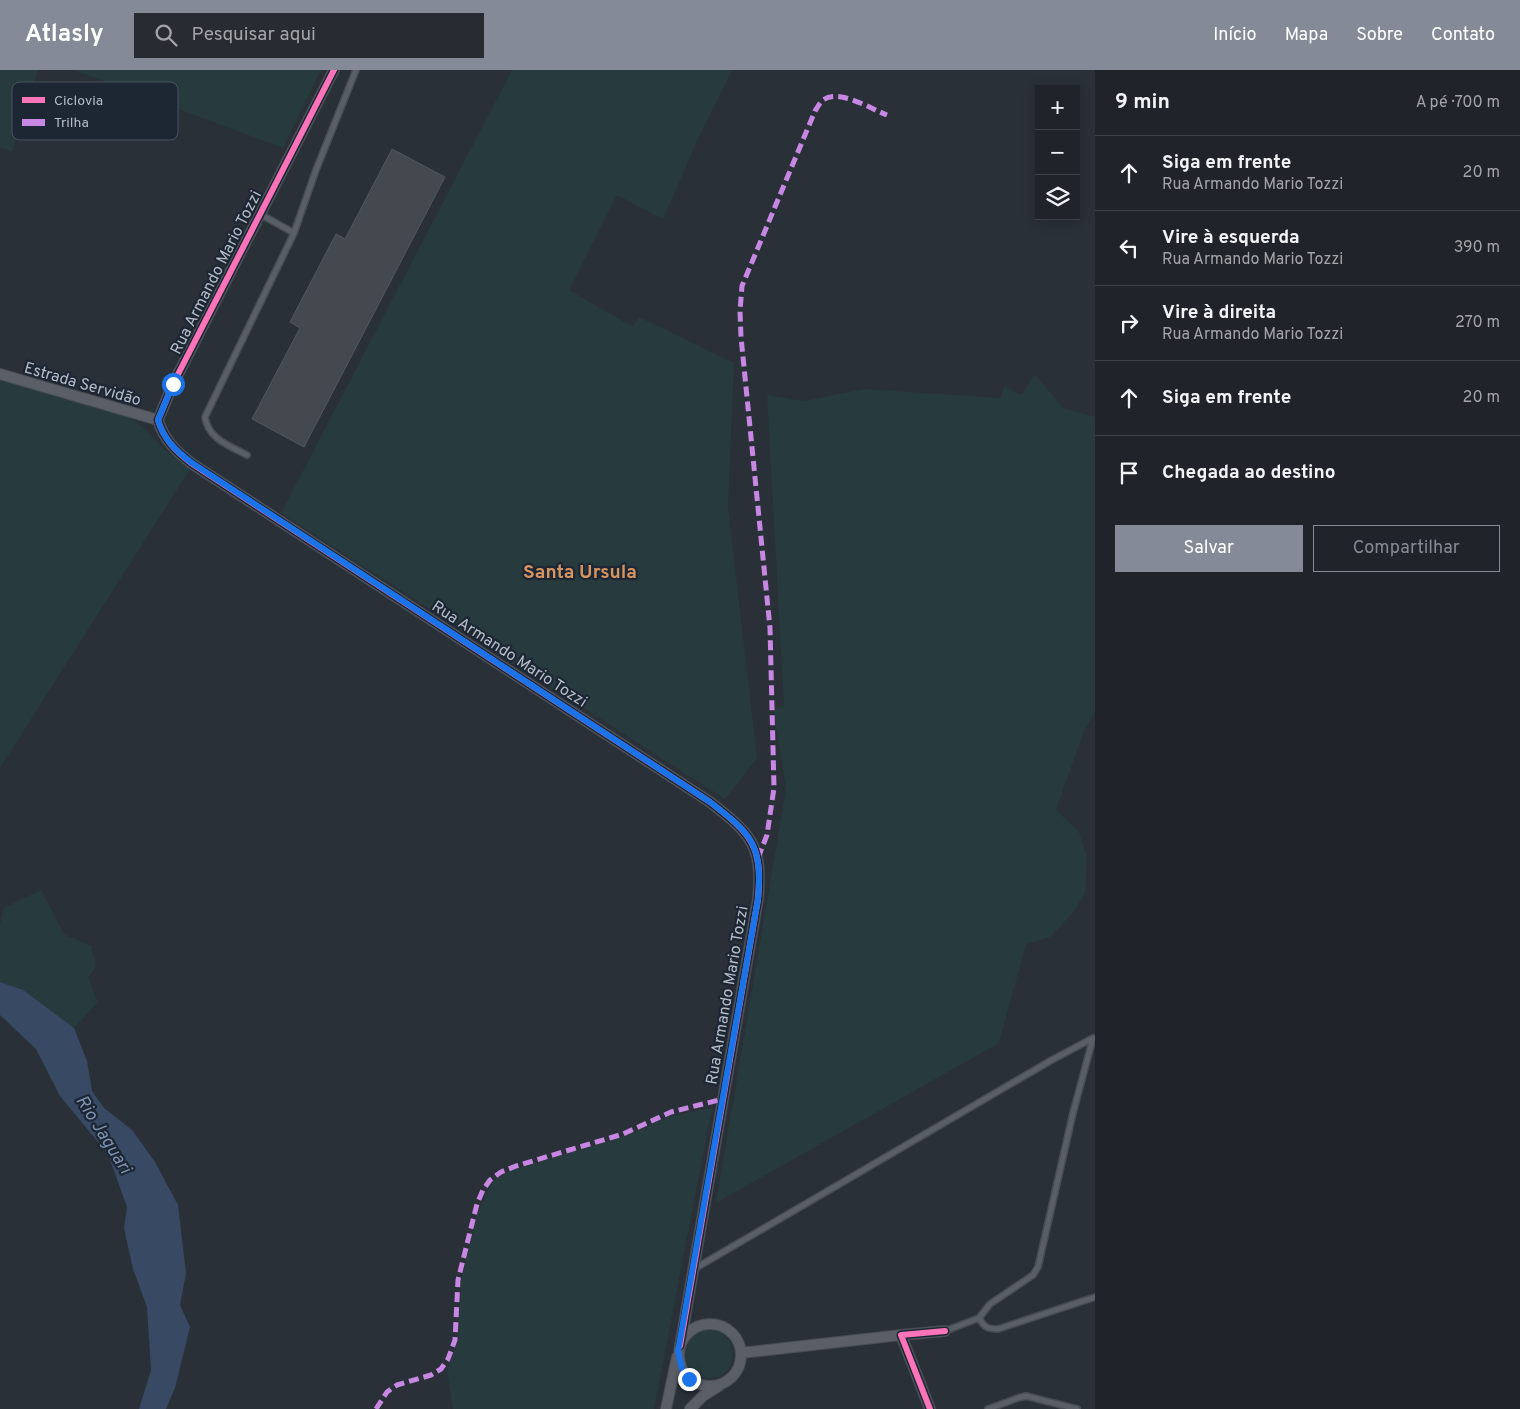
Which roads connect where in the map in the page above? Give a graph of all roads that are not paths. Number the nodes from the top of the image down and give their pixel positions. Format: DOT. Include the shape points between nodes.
graph roads {
  1 [pos="334,70"];
  2 [pos="356,70"];
  3 [pos="260,213"];
  4 [pos="294,233"];
  5 [pos="0,374"];
  6 [pos="158,420"];
  7 [pos="247,455"];
  8 [pos="1094,1035"];
  9 [pos="694,1270"];
  10 [pos="1095,1296"];
  11 [pos="978,1318"];
  12 [pos="945,1330"];
  13 [pos="901,1335"];
  14 [pos="679,1348"];
  15 [pos="741,1353"];
  16 [pos="727,1381"];
  17 [pos="666,1409"];
  18 [pos="690,1409"];
  19 [pos="930,1409"];
  20 [pos="988,1409"];
  21 [pos="1077,1409"];
  1 -- 3 [label="street, Rua Armando Mario Tozzi"];
  2 -- 4 [label="lane"];
  3 -- 4 [label="lane"];
  3 -- 6 [label="street, Rua Armando Mario Tozzi"];
  4 -- 7 [label="lane" via="206,417 210,432 216,438"];
  5 -- 6 [label="street, Estrada Servidão"];
  6 -- 9 [label="street, Rua Armando Mario Tozzi" via="165,438 192,463 710,802 740,827 752,842 758,858 758,899"];
  8 -- 9 [label="lane"];
  8 -- 11 [label="lane" via="1038,1267 1033,1275 990,1304"];
  9 -- 14 [label="street, Rua Armando Mario Tozzi"];
  10 -- 11 [label="lane" via="998,1329 988,1329"];
  11 -- 12 [label="lane"];
  12 -- 13 [label="street"];
  13 -- 15 [label="street"];
  13 -- 19 [label="street"];
  14 -- 15 [label="street" via="685,1335 694,1327 708,1323 721,1325 733,1333"];
  14 -- 16 [label="street" via="682,1369 694,1382 711,1386"];
  14 -- 17 [label="street, Rua Armando Mario Tozzi"];
  15 -- 16 [label="street" via="738,1369"];
  16 -- 18 [label="street" via="703,1396"];
  20 -- 21 [label="lane" via="1026,1396"];
}
